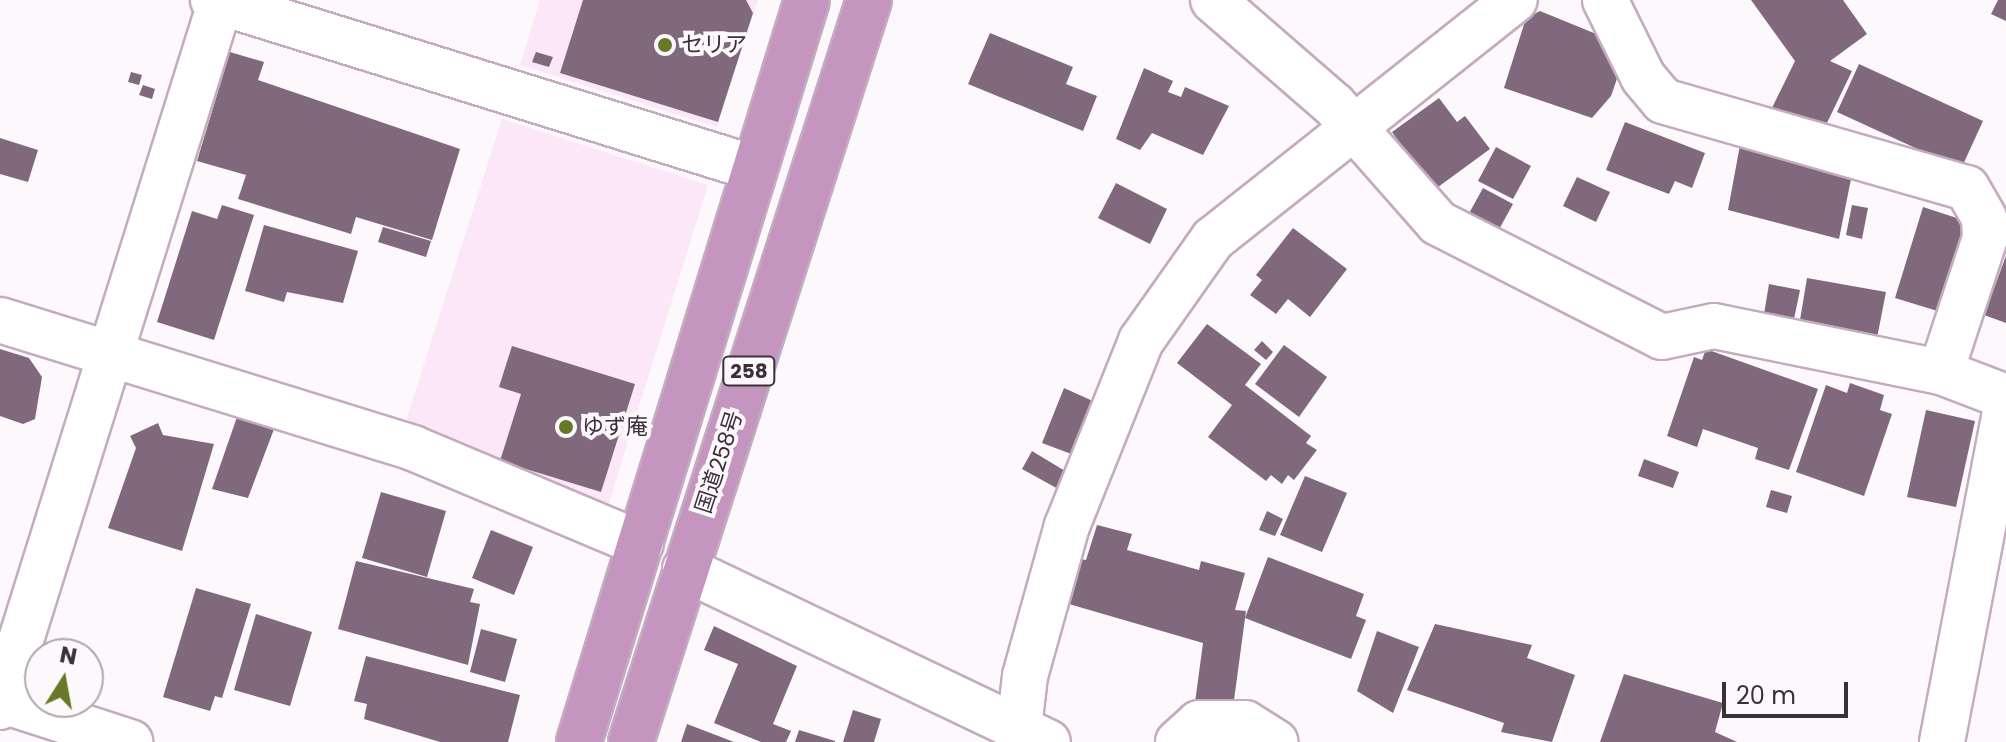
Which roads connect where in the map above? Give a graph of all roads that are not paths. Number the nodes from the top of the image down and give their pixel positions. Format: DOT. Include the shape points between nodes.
graph roads {
  1 [pos="807,0"];
  2 [pos="869,0"];
  3 [pos="1213,0"];
  4 [pos="1515,0"];
  5 [pos="1605,0"];
  6 [pos="218,1"];
  7 [pos="1356,128"];
  8 [pos="754,168"];
  9 [pos="0,320"];
  10 [pos="108,354"];
  11 [pos="1941,372"];
  12 [pos="2006,397"];
  13 [pos="2006,406"];
  14 [pos="641,544"];
  15 [pos="685,569"];
  16 [pos="1,703"];
  17 [pos="1033,735"];
  18 [pos="130,742"];
  19 [pos="579,742"];
  20 [pos="631,742"];
  21 [pos="1178,742"];
  22 [pos="1276,742"];
  23 [pos="1942,742"];
  1 -- 8 [label="highway, 258"];
  2 -- 15 [label="highway, 国道258号 / 258"];
  3 -- 7 [label="street"];
  4 -- 7 [label="street"];
  5 -- 11 [label="street" via="1643,77 1663,101 1967,188 1984,218 1985,238"];
  6 -- 8 [label="street"];
  6 -- 10 [label="street"];
  7 -- 11 [label="street" via="1438,223 1662,337 1714,326"];
  7 -- 17 [label="street" via="1213,239 1141,341 1067,526 1025,676"];
  8 -- 14 [label="highway, 258"];
  9 -- 10 [label="street"];
  10 -- 14 [label="street" via="413,448"];
  10 -- 16 [label="street"];
  11 -- 12 [label="street"];
  13 -- 23 [label="street"];
  14 -- 19 [label="highway, 258"];
  15 -- 17 [label="street"];
  15 -- 20 [label="highway, 国道258号 / 258"];
  16 -- 18 [label="street"];
  21 -- 22 [label="street" via="1199,723 1245,723"];
}
